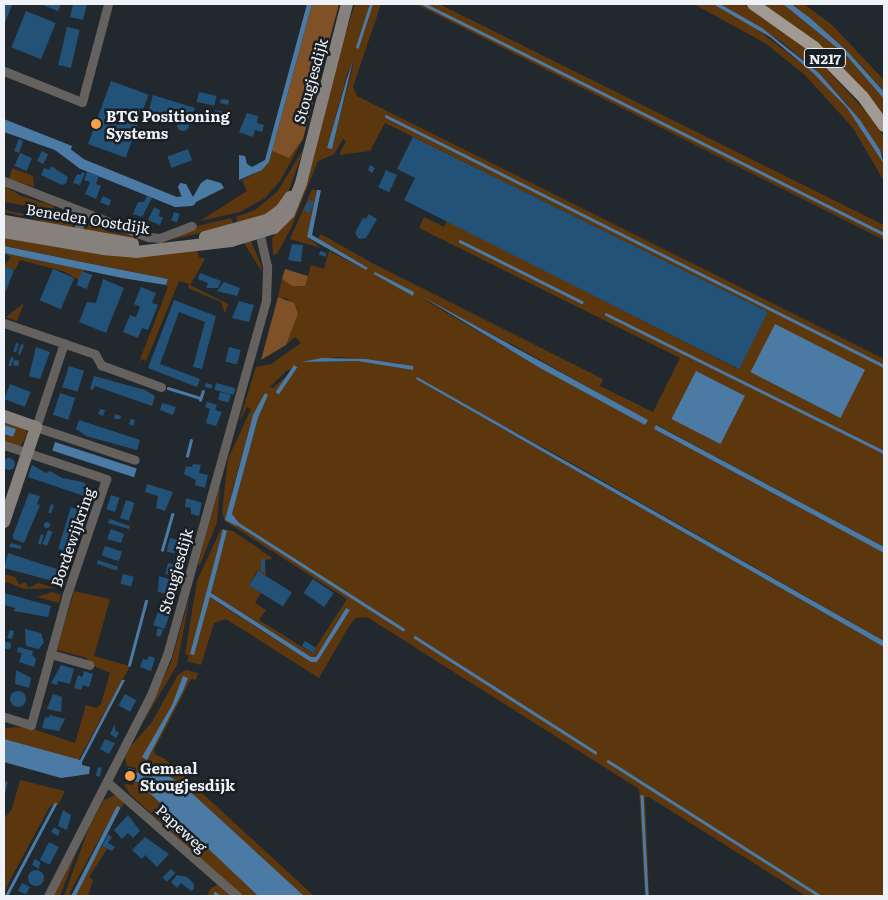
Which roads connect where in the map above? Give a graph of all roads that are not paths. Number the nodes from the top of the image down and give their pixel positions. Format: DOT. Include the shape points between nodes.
graph roads {
  1 [pos="108,4"];
  2 [pos="347,4"];
  3 [pos="353,4"];
  4 [pos="753,4"];
  5 [pos="343,26"];
  6 [pos="4,71"];
  7 [pos="884,126"];
  8 [pos="4,182"];
  9 [pos="83,213"];
  10 [pos="4,221"];
  11 [pos="192,226"];
  12 [pos="259,229"];
  13 [pos="4,232"];
  14 [pos="75,240"];
  15 [pos="4,323"];
  16 [pos="64,343"];
  17 [pos="161,387"];
  18 [pos="4,416"];
  19 [pos="36,427"];
  20 [pos="4,445"];
  21 [pos="27,453"];
  22 [pos="135,460"];
  23 [pos="4,522"];
  24 [pos="50,654"];
  25 [pos="90,665"];
  26 [pos="4,717"];
  27 [pos="107,782"];
  28 [pos="48,896"];
  29 [pos="237,896"];
  1 -- 6 [label="street" via="82,102"];
  2 -- 5 [label="main road, Stougjesdijk"];
  3 -- 5 [label="main road, Stougjesdijk"];
  4 -- 7 [label="main road, N217" via="814,47 863,97"];
  5 -- 12 [label="main road, Stougjesdijk" via="291,209 281,223"];
  8 -- 9 [label="street"];
  9 -- 11 [label="street" via="152,238"];
  9 -- 14 [label="street"];
  10 -- 14 [label="main road, Beneden Oostdijk"];
  12 -- 14 [label="main road, Beneden Oostdijk" via="142,252"];
  12 -- 27 [label="street, Stougjesdijk" via="268,274 266,300 182,606 157,683"];
  13 -- 14 [label="main road, Beneden Oostdijk"];
  15 -- 16 [label="street"];
  16 -- 17 [label="street" via="95,354 101,365"];
  16 -- 19 [label="street"];
  18 -- 19 [label="main road"];
  19 -- 21 [label="main road"];
  19 -- 22 [label="street"];
  20 -- 21 [label="street"];
  21 -- 23 [label="main road"];
  21 -- 24 [label="street, Bordewijkring" via="106,479"];
  24 -- 25 [label="street"];
  24 -- 26 [label="street, Bordewijkring" via="31,725"];
  27 -- 28 [label="street, Stougjesdijk"];
  27 -- 29 [label="street, Papeweg"];
}
